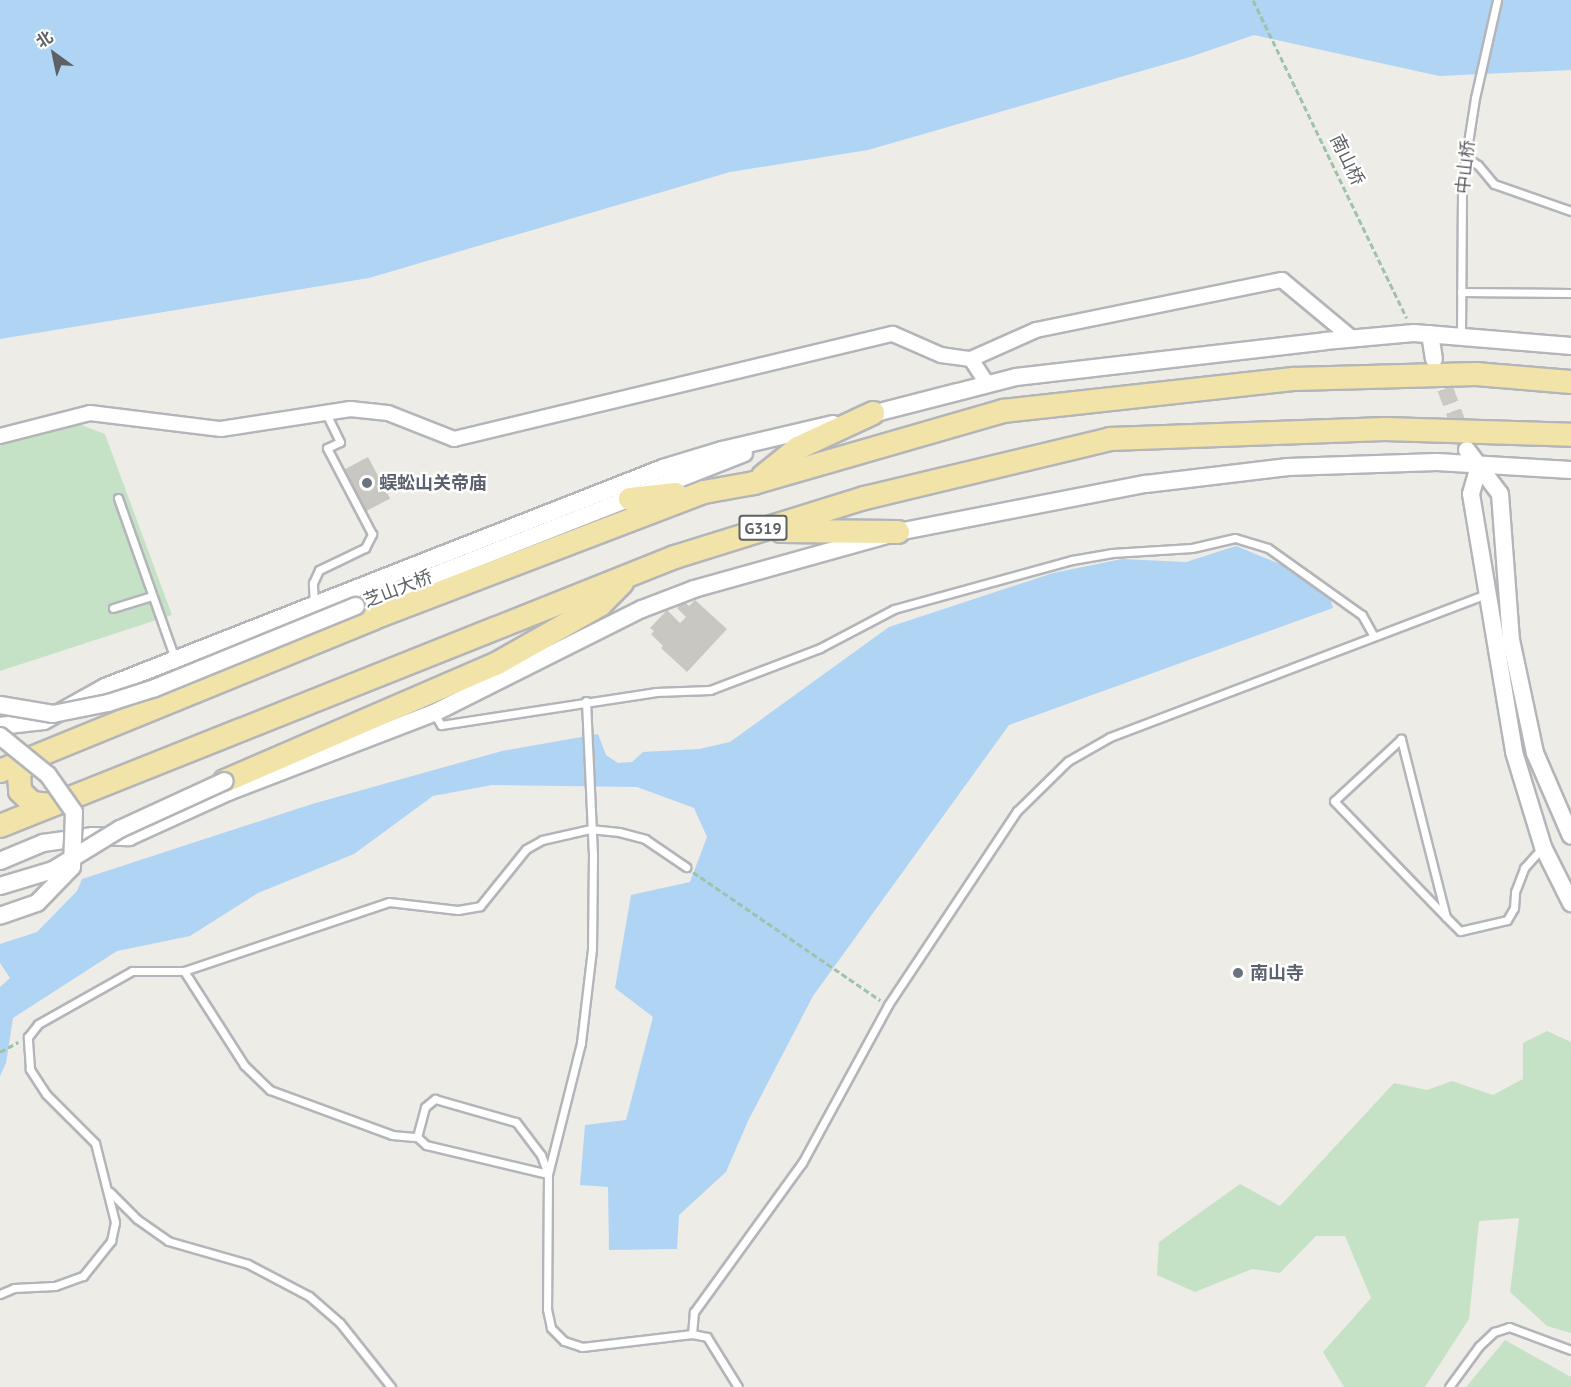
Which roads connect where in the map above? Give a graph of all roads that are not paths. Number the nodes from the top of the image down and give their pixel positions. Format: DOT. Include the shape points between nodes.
graph roads {
  1 [pos="1497,0"];
  2 [pos="1466,157"];
  3 [pos="1571,211"];
  4 [pos="1461,292"];
  5 [pos="1571,293"];
  6 [pos="1422,334"];
  7 [pos="1461,336"];
  8 [pos="1353,339"];
  9 [pos="1571,346"];
  10 [pos="971,359"];
  11 [pos="1434,359"];
  12 [pos="1571,382"];
  13 [pos="987,384"];
  14 [pos="326,413"];
  15 [pos="873,414"];
  16 [pos="789,435"];
  17 [pos="1571,435"];
  18 [pos="0,436"];
  19 [pos="1467,450"];
  20 [pos="1479,466"];
  21 [pos="1571,470"];
  22 [pos="754,483"];
  23 [pos="704,492"];
  24 [pos="118,498"];
  25 [pos="630,499"];
  26 [pos="755,531"];
  27 [pos="898,532"];
  28 [pos="630,576"];
  29 [pos="1486,594"];
  30 [pos="152,596"];
  31 [pos="314,606"];
  32 [pos="113,608"];
  33 [pos="1373,635"];
  34 [pos="176,662"];
  35 [pos="586,701"];
  36 [pos="0,705"];
  37 [pos="434,712"];
  38 [pos="0,726"];
  39 [pos="0,736"];
  40 [pos="26,761"];
  41 [pos="0,771"];
  42 [pos="225,781"];
  43 [pos="51,805"];
  44 [pos="0,826"];
  45 [pos="590,829"];
  46 [pos="1571,836"];
  47 [pos="1543,847"];
  48 [pos="0,861"];
  49 [pos="686,867"];
  50 [pos="0,886"];
  51 [pos="1571,903"];
  52 [pos="0,916"];
  53 [pos="1446,917"];
  54 [pos="184,970"];
  55 [pos="417,1137"];
  56 [pos="548,1174"];
  57 [pos="108,1191"];
  58 [pos="0,1294"];
  59 [pos="692,1334"];
  60 [pos="1571,1350"];
  61 [pos="391,1387"];
  62 [pos="738,1387"];
  63 [pos="1449,1387"];
  1 -- 2 [label="lane, 中山桥"];
  2 -- 3 [label="lane" via="1479,165 1494,184"];
  2 -- 4 [label="lane, 中山桥"];
  4 -- 5 [label="lane"];
  4 -- 7 [label="lane, 中山桥"];
  6 -- 7 [label="street"];
  6 -- 8 [label="street"];
  6 -- 11 [label="street"];
  7 -- 9 [label="street"];
  8 -- 10 [label="street" via="1282,280 1036,330"];
  8 -- 13 [label="street"];
  10 -- 13 [label="street"];
  10 -- 14 [label="street" via="941,355 893,334 454,439 388,413 350,409"];
  12 -- 22 [label="highway" via="1476,374 1295,380 1003,411"];
  13 -- 15 [label="street"];
  14 -- 18 [label="street" via="220,429 90,412"];
  14 -- 31 [label="lane" via="340,442 327,448 372,534 365,548 319,570 313,583"];
  15 -- 16 [label="street"];
  15 -- 22 [label="highway" via="798,448"];
  16 -- 25 [label="street, 芝山大桥"];
  16 -- 31 [label="street" via="663,468"];
  17 -- 26 [label="highway, G319" via="1385,429 1110,438 865,498"];
  19 -- 20 [label="street"];
  20 -- 21 [label="street"];
  20 -- 27 [label="street" via="1437,462 1287,467 1146,484"];
  20 -- 29 [label="street" via="1471,494"];
  20 -- 46 [label="street" via="1500,494 1511,640 1535,753"];
  22 -- 23 [label="highway"];
  23 -- 25 [label="highway"];
  23 -- 40 [label="highway" via="374,618"];
  24 -- 30 [label="lane"];
  25 -- 36 [label="street, 芝山大桥, bridge" via="155,688 53,714"];
  26 -- 27 [label="highway"];
  26 -- 28 [label="highway, G319"];
  27 -- 37 [label="street" via="694,589 614,622 598,634"];
  28 -- 42 [label="highway" via="600,605 496,664"];
  28 -- 43 [label="highway, G319"];
  29 -- 33 [label="lane"];
  29 -- 47 [label="street" via="1514,752"];
  30 -- 32 [label="lane"];
  30 -- 34 [label="lane"];
  31 -- 34 [label="street"];
  33 -- 35 [label="lane" via="1362,615 1268,548 1235,538 1192,548 1072,560 894,609 820,648 710,690"];
  33 -- 59 [label="lane" via="1110,737 1068,762 1017,812 888,1005 802,1163 694,1312"];
  34 -- 38 [label="street" via="105,687 44,721"];
  35 -- 37 [label="lane" via="441,725"];
  35 -- 45 [label="lane"];
  37 -- 48 [label="street" via="228,792 129,837 92,836 43,843"];
  39 -- 52 [label="street, bridge" via="48,775 74,812 72,867 37,903"];
  40 -- 41 [label="highway"];
  40 -- 43 [label="highway" via="19,775 20,791 32,803"];
  42 -- 50 [label="street, bridge" via="120,829 53,870"];
  43 -- 44 [label="highway, G319"];
  45 -- 49 [label="lane" via="645,839"];
  45 -- 54 [label="lane" via="542,840 526,849 480,906 458,910 389,902"];
  45 -- 56 [label="lane" via="592,949 581,1043"];
  47 -- 51 [label="street"];
  47 -- 53 [label="lane" via="1524,868 1507,920 1460,931"];
  53 -- 53 [label="lane" via="1334,801 1401,739 1443,906"];
  54 -- 55 [label="lane" via="244,1065 270,1090 392,1135"];
  54 -- 57 [label="lane" via="149,968 117,976 38,1024 28,1037 30,1070 46,1094 95,1143"];
  55 -- 56 [label="lane" via="426,1145"];
  55 -- 56 [label="lane" via="425,1107 435,1099 516,1122 541,1155"];
  56 -- 59 [label="lane" via="547,1309 551,1328 564,1341 582,1347"];
  57 -- 58 [label="lane" via="115,1222 111,1241 83,1276 55,1286 14,1288"];
  57 -- 61 [label="lane" via="168,1241 248,1264 309,1296 340,1323"];
  59 -- 62 [label="lane" via="707,1337 717,1348"];
  60 -- 63 [label="lane" via="1509,1327 1494,1332 1479,1346"];
}
